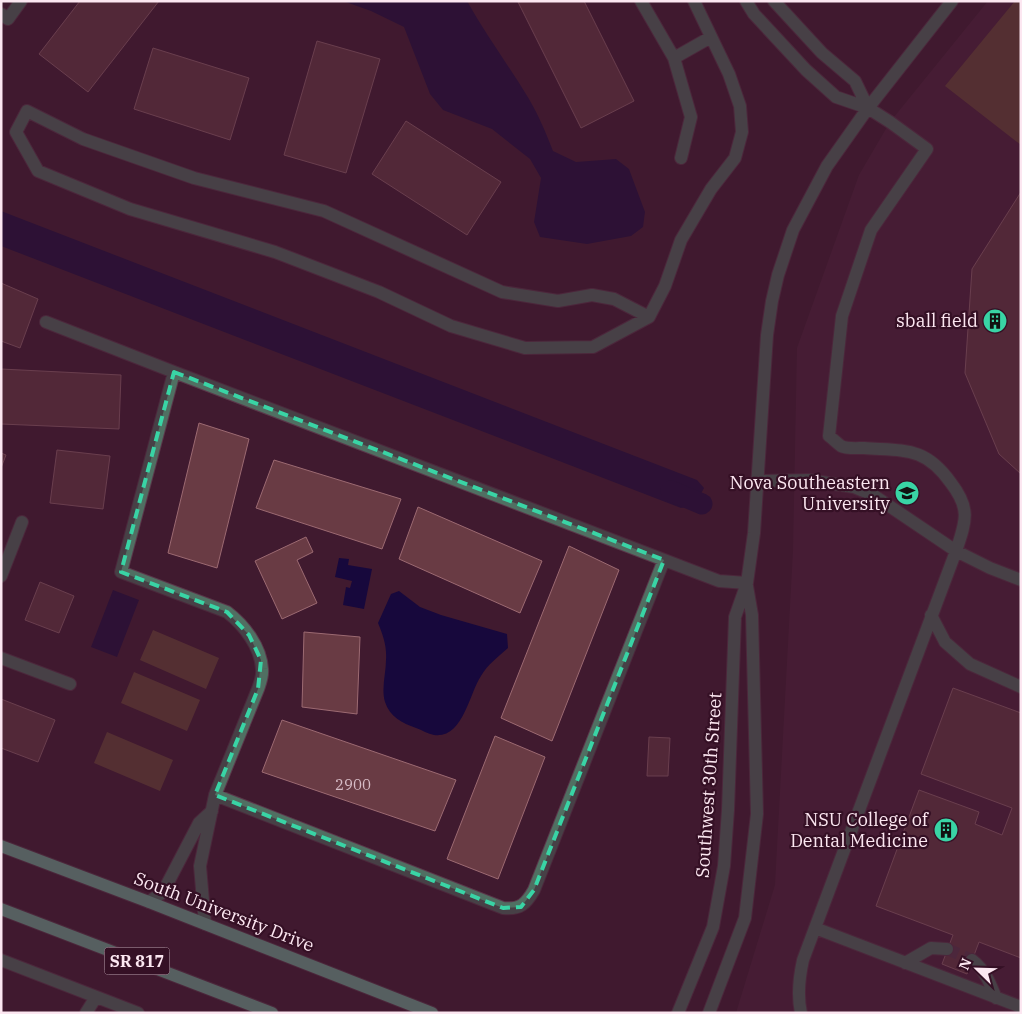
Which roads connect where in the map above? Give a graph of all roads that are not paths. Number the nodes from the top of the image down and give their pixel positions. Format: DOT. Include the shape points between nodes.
graph roads {
  1 [pos="21,1"];
  2 [pos="641,1"];
  3 [pos="694,1"];
  4 [pos="746,1"];
  5 [pos="774,1"];
  6 [pos="952,1"];
  7 [pos="1,14"];
  8 [pos="711,38"];
  9 [pos="674,58"];
  10 [pos="868,108"];
  11 [pos="681,158"];
  12 [pos="649,317"];
  13 [pos="46,322"];
  14 [pos="174,372"];
  15 [pos="757,481"];
  16 [pos="22,522"];
  17 [pos="956,551"];
  18 [pos="664,560"];
  19 [pos="1,576"];
  20 [pos="1021,580"];
  21 [pos="747,583"];
  22 [pos="931,615"];
  23 [pos="1,658"];
  24 [pos="70,684"];
  25 [pos="1021,687"];
  26 [pos="215,795"];
  27 [pos="212,811"];
  28 [pos="1,846"];
  29 [pos="149,902"];
  30 [pos="1,909"];
  31 [pos="206,924"];
  32 [pos="814,928"];
  33 [pos="947,949"];
  34 [pos="1,960"];
  35 [pos="972,960"];
  36 [pos="905,963"];
  37 [pos="96,996"];
  38 [pos="996,998"];
  39 [pos="1021,1007"];
  40 [pos="86,1013"];
  41 [pos="138,1013"];
  42 [pos="272,1013"];
  43 [pos="432,1013"];
  44 [pos="678,1013"];
  45 [pos="709,1013"];
  46 [pos="801,1013"];
  1 -- 7 [label="street" via="8,19"];
  2 -- 9 [label="street"];
  3 -- 8 [label="street"];
  4 -- 10 [label="street" via="754,14 836,97"];
  5 -- 10 [label="street" via="822,53 855,81"];
  6 -- 10 [label="street, Southwest 30th Street"];
  8 -- 9 [label="street"];
  8 -- 12 [label="street" via="740,106 742,132 735,158 711,189 681,240 665,286"];
  9 -- 11 [label="street" via="691,117"];
  10 -- 15 [label="street, Southwest 30th Street" via="827,166 802,210 778,275 767,334"];
  10 -- 17 [label="street" via="927,149 871,230 842,316 829,436 842,447 909,451 932,460 960,494 964,504 964,526"];
  12 -- 12 [label="street" via="593,347 525,348 451,326 378,292 275,252 130,209 38,171 16,132 26,110 83,139 194,178 324,211 502,292 558,302 592,295 614,299"];
  13 -- 14 [label="street"];
  14 -- 18 [label="street"];
  14 -- 26 [label="street" via="121,572 227,612 249,635 261,660 263,672 258,689"];
  15 -- 17 [label="street" via="809,480 854,487 873,495"];
  15 -- 21 [label="street, Southwest 30th Street"];
  16 -- 19 [label="street"];
  17 -- 20 [label="street"];
  17 -- 22 [label="street"];
  18 -- 21 [label="street" via="719,581"];
  18 -- 26 [label="street" via="534,890 521,907 503,908"];
  21 -- 44 [label="street, Southwest 30th Street" via="735,617 724,866 712,927"];
  21 -- 45 [label="street, Southwest 30th Street" via="752,615 757,814 744,918"];
  22 -- 25 [label="street" via="945,642 970,664"];
  22 -- 32 [label="street"];
  23 -- 24 [label="street"];
  26 -- 27 [label="street"];
  27 -- 29 [label="street" via="199,823 163,892"];
  27 -- 31 [label="street" via="200,866"];
  28 -- 29 [label="main road, South University Drive"];
  29 -- 31 [label="main road, South University Drive"];
  30 -- 42 [label="main road, SR 817"];
  31 -- 43 [label="main road, South University Drive"];
  32 -- 36 [label="street"];
  32 -- 46 [label="street" via="799,982"];
  33 -- 36 [label="street" via="931,948"];
  34 -- 37 [label="street"];
  35 -- 38 [label="street" via="988,977"];
  36 -- 38 [label="street"];
  37 -- 40 [label="street"];
  37 -- 41 [label="street"];
  38 -- 39 [label="street"];
}
